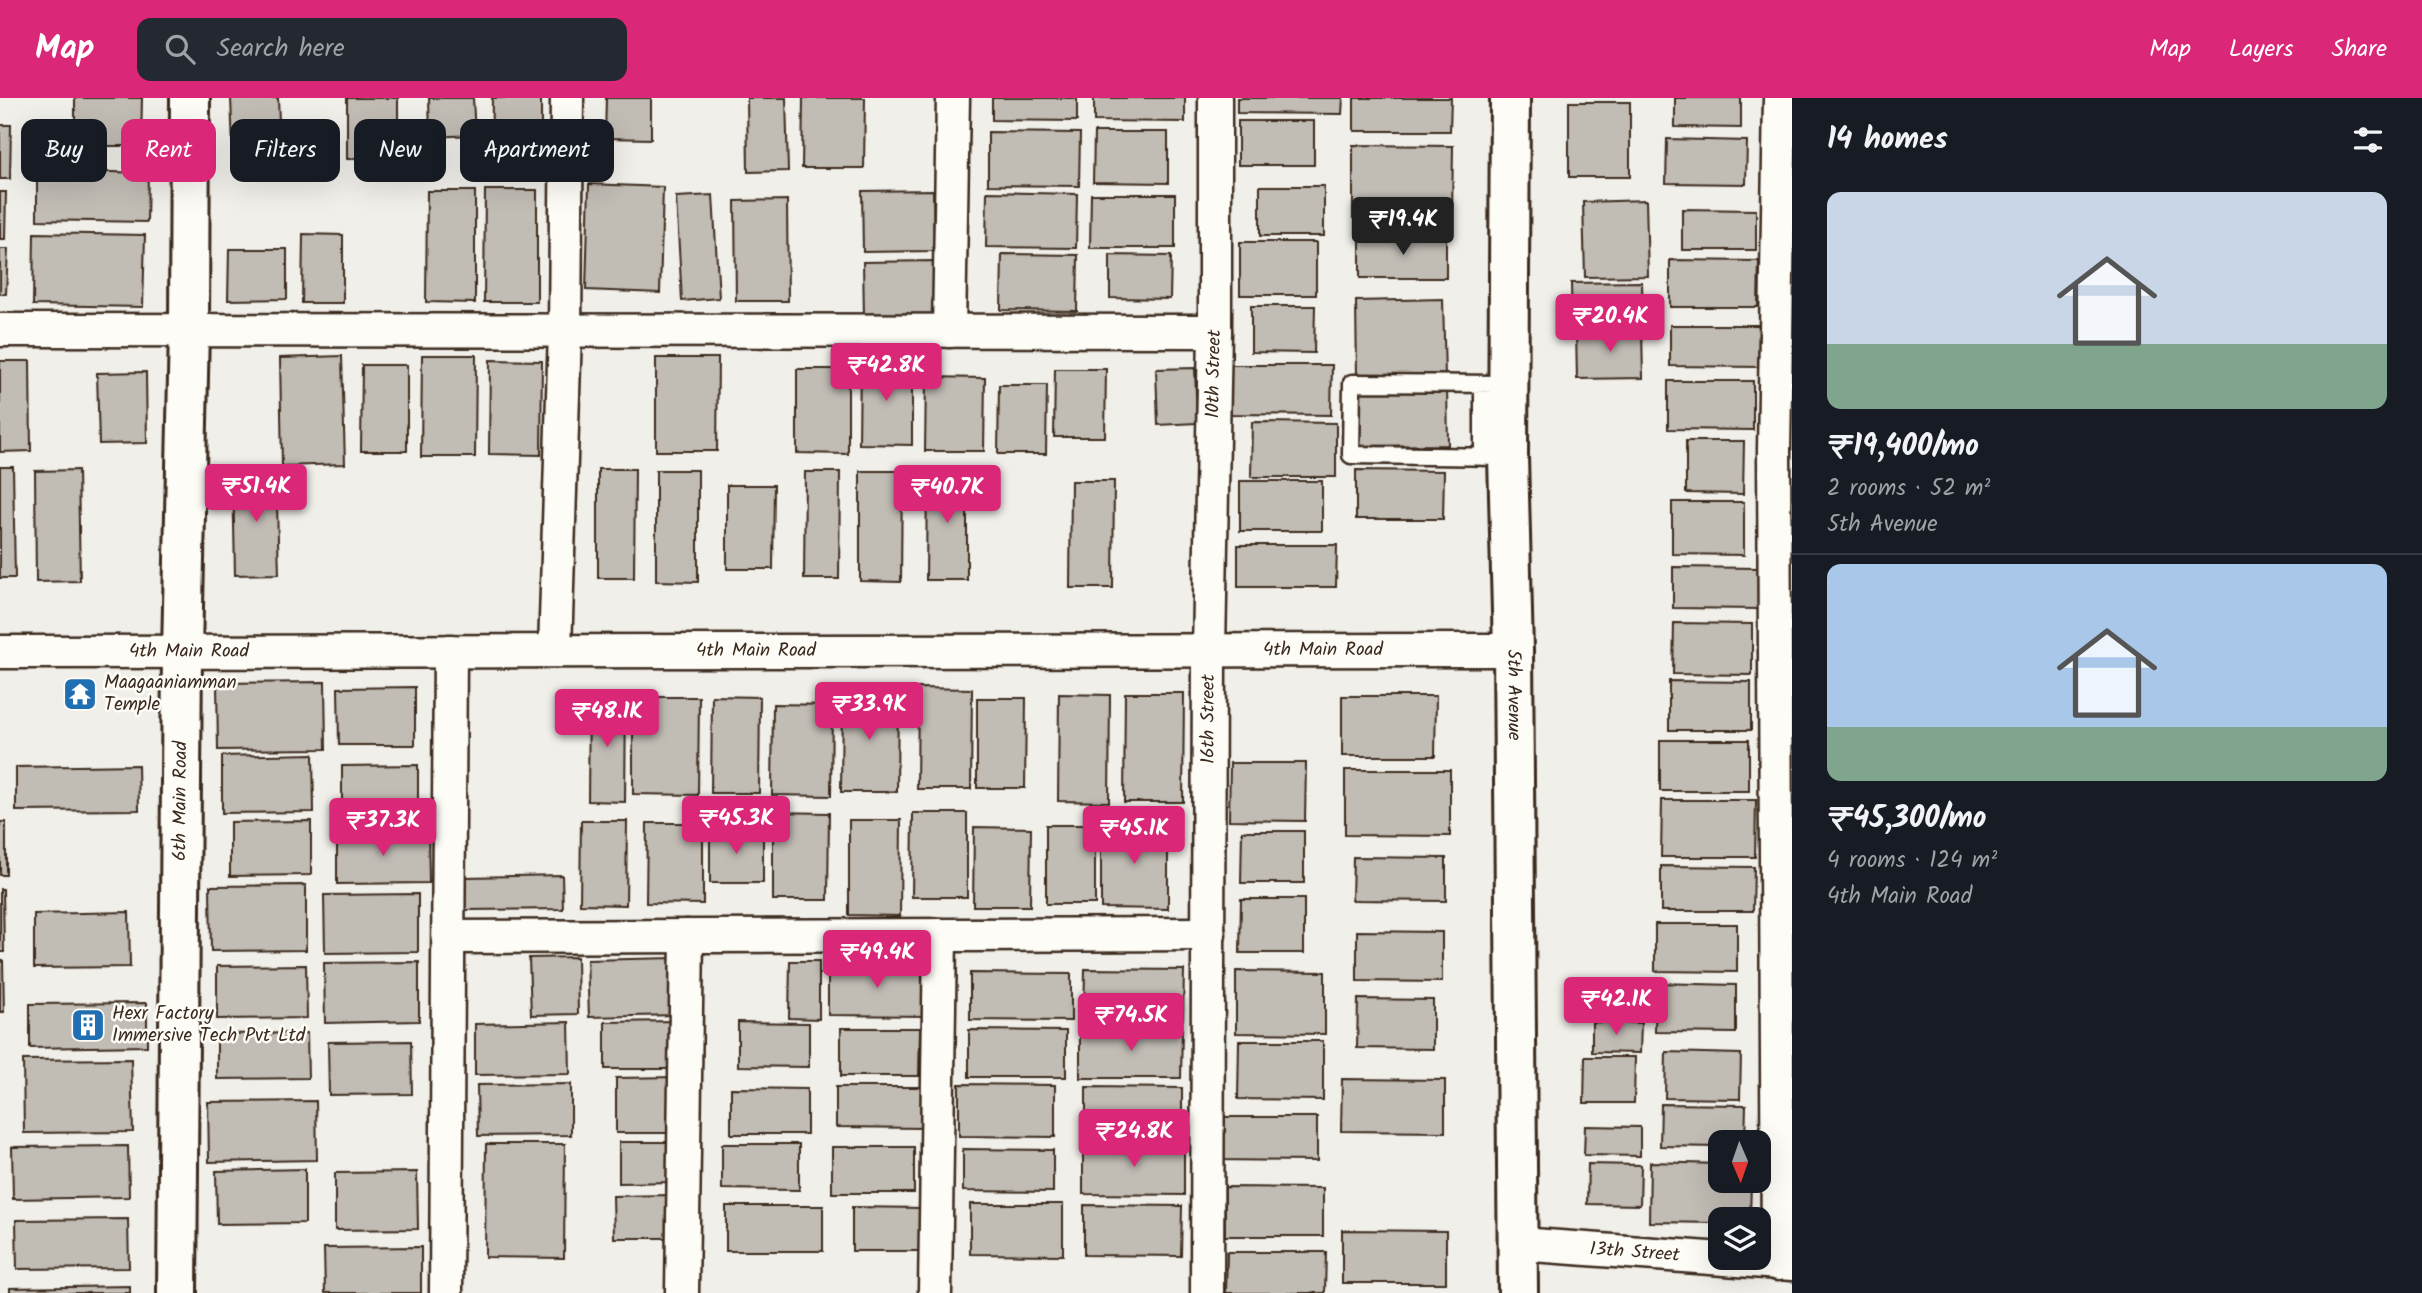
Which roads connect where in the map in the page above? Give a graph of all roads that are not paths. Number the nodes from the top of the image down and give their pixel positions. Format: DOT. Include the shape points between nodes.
graph roads {
  1 [pos="190,98"];
  2 [pos="567,98"];
  3 [pos="953,98"];
  4 [pos="1214,98"];
  5 [pos="1510,98"];
  6 [pos="1780,98"];
  7 [pos="0,330"];
  8 [pos="189,330"];
  9 [pos="565,331"];
  10 [pos="949,331"];
  11 [pos="1215,331"];
  12 [pos="1496,384"];
  13 [pos="1495,457"];
  14 [pos="1513,650"];
  15 [pos="450,651"];
  16 [pos="555,651"];
  17 [pos="1209,651"];
  18 [pos="0,652"];
  19 [pos="182,652"];
  20 [pos="1209,934"];
  21 [pos="940,935"];
  22 [pos="687,936"];
  23 [pos="449,937"];
  24 [pos="1784,944"];
  25 [pos="1519,1244"];
  26 [pos="1785,1264"];
  27 [pos="177,1293"];
  28 [pos="446,1293"];
  29 [pos="682,1293"];
  30 [pos="935,1293"];
  31 [pos="1207,1293"];
  32 [pos="1518,1293"];
  1 -- 8 [label="street, 6th Main Road"];
  2 -- 9 [label="street"];
  3 -- 10 [label="street"];
  4 -- 11 [label="street, 10th Street"];
  5 -- 12 [label="street, 5th Avenue"];
  6 -- 24 [label="street" via="1774,450"];
  7 -- 8 [label="street"];
  8 -- 9 [label="street"];
  8 -- 19 [label="street, 6th Main Road"];
  9 -- 10 [label="street"];
  9 -- 16 [label="street"];
  10 -- 11 [label="street"];
  11 -- 17 [label="street, 10th Street"];
  12 -- 13 [label="street, 5th Avenue"];
  12 -- 13 [label="lane" via="1352,383 1350,423 1351,456"];
  13 -- 14 [label="street, 5th Avenue"];
  14 -- 17 [label="street, 4th Main Road"];
  14 -- 25 [label="street, 5th Avenue"];
  15 -- 16 [label="street, 4th Main Road"];
  15 -- 19 [label="street, 4th Main Road"];
  15 -- 23 [label="street"];
  16 -- 17 [label="street, 4th Main Road"];
  17 -- 20 [label="street, 16th Street"];
  18 -- 19 [label="street, 4th Main Road"];
  19 -- 27 [label="street, 6th Main Road"];
  20 -- 21 [label="street"];
  20 -- 31 [label="street, 16th Street"];
  21 -- 22 [label="street"];
  21 -- 30 [label="street"];
  22 -- 23 [label="street"];
  22 -- 29 [label="street"];
  23 -- 28 [label="street"];
  24 -- 26 [label="street"];
  25 -- 26 [label="street, 13th Street"];
  25 -- 32 [label="street, 5th Avenue"];
}
